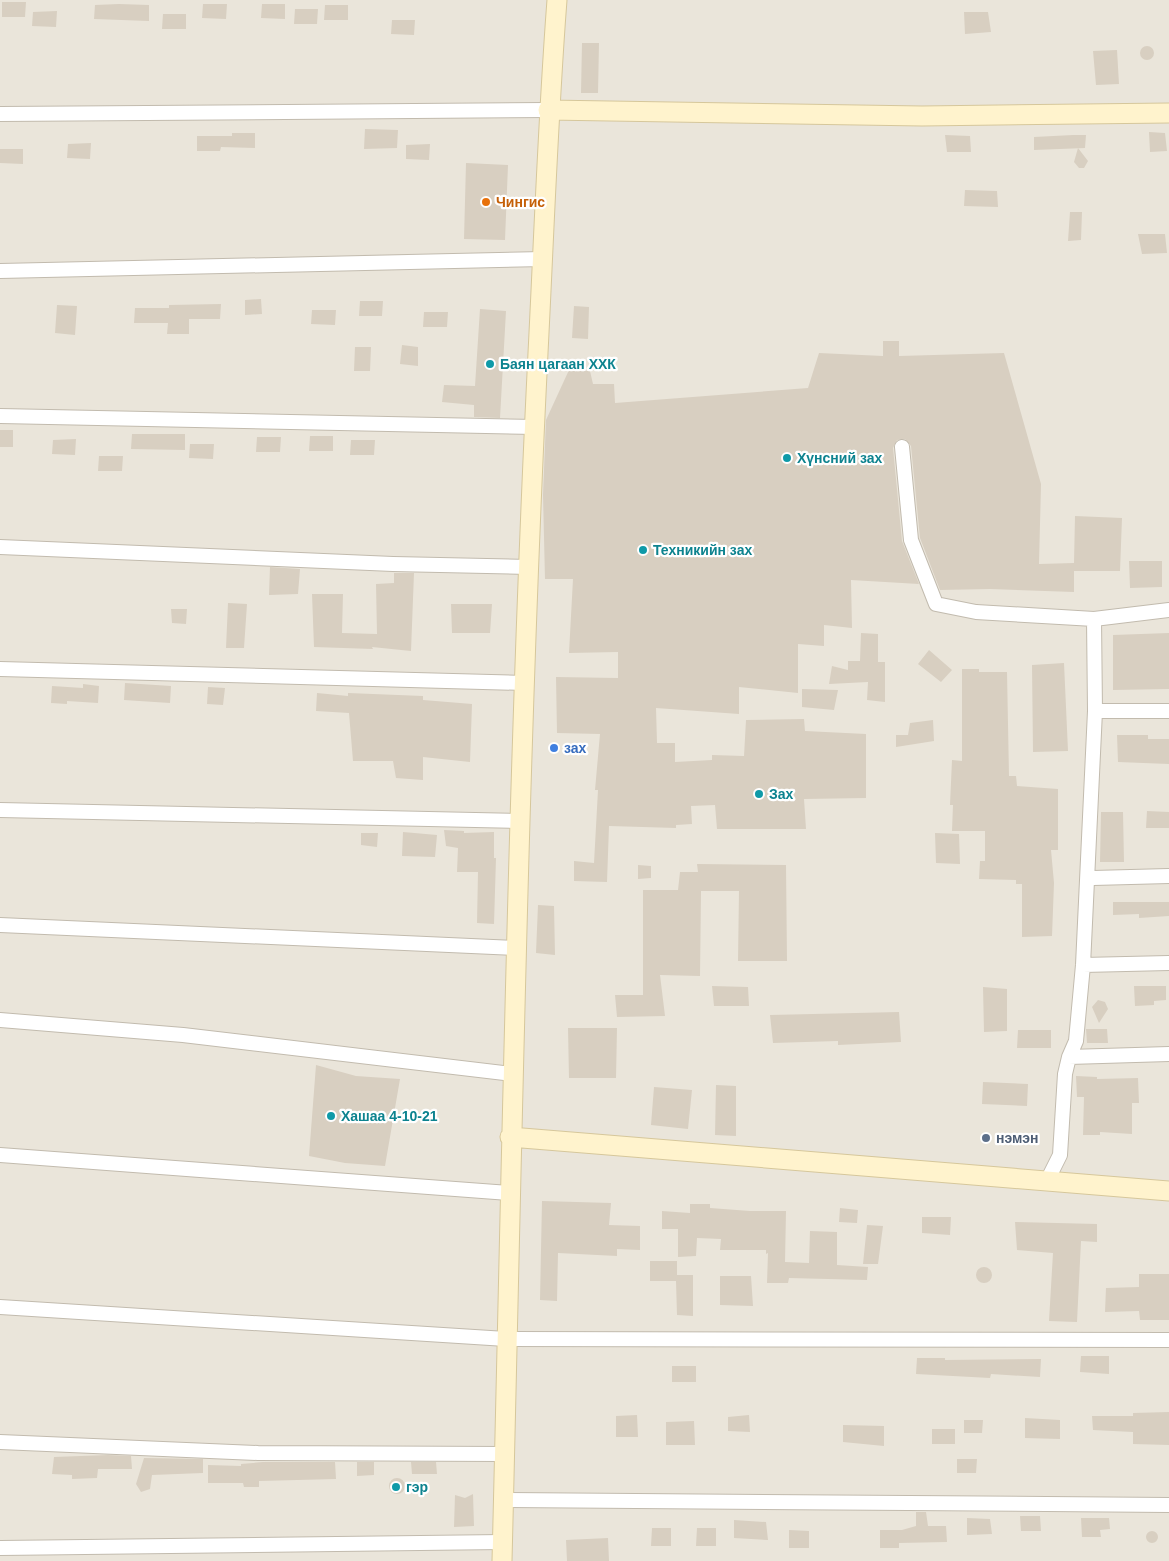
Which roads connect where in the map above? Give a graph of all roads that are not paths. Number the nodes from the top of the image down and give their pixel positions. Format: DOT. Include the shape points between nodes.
graph roads {
  1 [pos="557,0"];
  2 [pos="548,110"];
  3 [pos="1169,113"];
  4 [pos="0,114"];
  5 [pos="543,259"];
  6 [pos="0,271"];
  7 [pos="0,416"];
  8 [pos="535,427"];
  9 [pos="902,447"];
  10 [pos="0,547"];
  11 [pos="528,568"];
  12 [pos="1169,610"];
  13 [pos="1094,618"];
  14 [pos="0,669"];
  15 [pos="524,683"];
  16 [pos="1095,711"];
  17 [pos="1169,711"];
  18 [pos="0,810"];
  19 [pos="520,821"];
  20 [pos="1169,876"];
  21 [pos="1093,878"];
  22 [pos="0,925"];
  23 [pos="516,948"];
  24 [pos="1169,963"];
  25 [pos="1082,965"];
  26 [pos="0,1020"];
  27 [pos="1169,1054"];
  28 [pos="1069,1057"];
  29 [pos="512,1074"];
  30 [pos="510,1137"];
  31 [pos="0,1155"];
  32 [pos="1047,1181"];
  33 [pos="1169,1191"];
  34 [pos="509,1193"];
  35 [pos="0,1307"];
  36 [pos="506,1339"];
  37 [pos="1169,1340"];
  38 [pos="0,1442"];
  39 [pos="504,1454"];
  40 [pos="503,1500"];
  41 [pos="1169,1505"];
  42 [pos="503,1542"];
  43 [pos="0,1548"];
  44 [pos="502,1561"];
  1 -- 2 [label="main road"];
  2 -- 3 [label="main road" via="922,116"];
  2 -- 4 [label="street"];
  2 -- 5 [label="main road"];
  5 -- 6 [label="street"];
  5 -- 8 [label="main road"];
  7 -- 8 [label="street"];
  8 -- 11 [label="main road"];
  9 -- 13 [label="street" via="911,540 936,604 976,612"];
  10 -- 11 [label="street"];
  11 -- 15 [label="main road"];
  12 -- 13 [label="street"];
  13 -- 16 [label="street"];
  14 -- 15 [label="street"];
  15 -- 19 [label="main road"];
  16 -- 17 [label="street"];
  16 -- 25 [label="street"];
  18 -- 19 [label="street"];
  19 -- 23 [label="main road"];
  20 -- 21 [label="street"];
  22 -- 23 [label="street"];
  23 -- 29 [label="main road"];
  24 -- 25 [label="street"];
  25 -- 28 [label="street" via="1076,1041"];
  26 -- 29 [label="street" via="183,1036"];
  27 -- 28 [label="street"];
  28 -- 32 [label="street" via="1060,1155"];
  29 -- 30 [label="main road"];
  30 -- 32 [label="main road"];
  30 -- 34 [label="main road"];
  31 -- 34 [label="street"];
  32 -- 33 [label="main road"];
  34 -- 36 [label="main road"];
  35 -- 36 [label="street"];
  36 -- 37 [label="street"];
  36 -- 39 [label="main road"];
  38 -- 39 [label="street" via="258,1453"];
  39 -- 40 [label="main road"];
  40 -- 41 [label="street"];
  40 -- 42 [label="main road"];
  42 -- 43 [label="street"];
  42 -- 44 [label="main road"];
}
